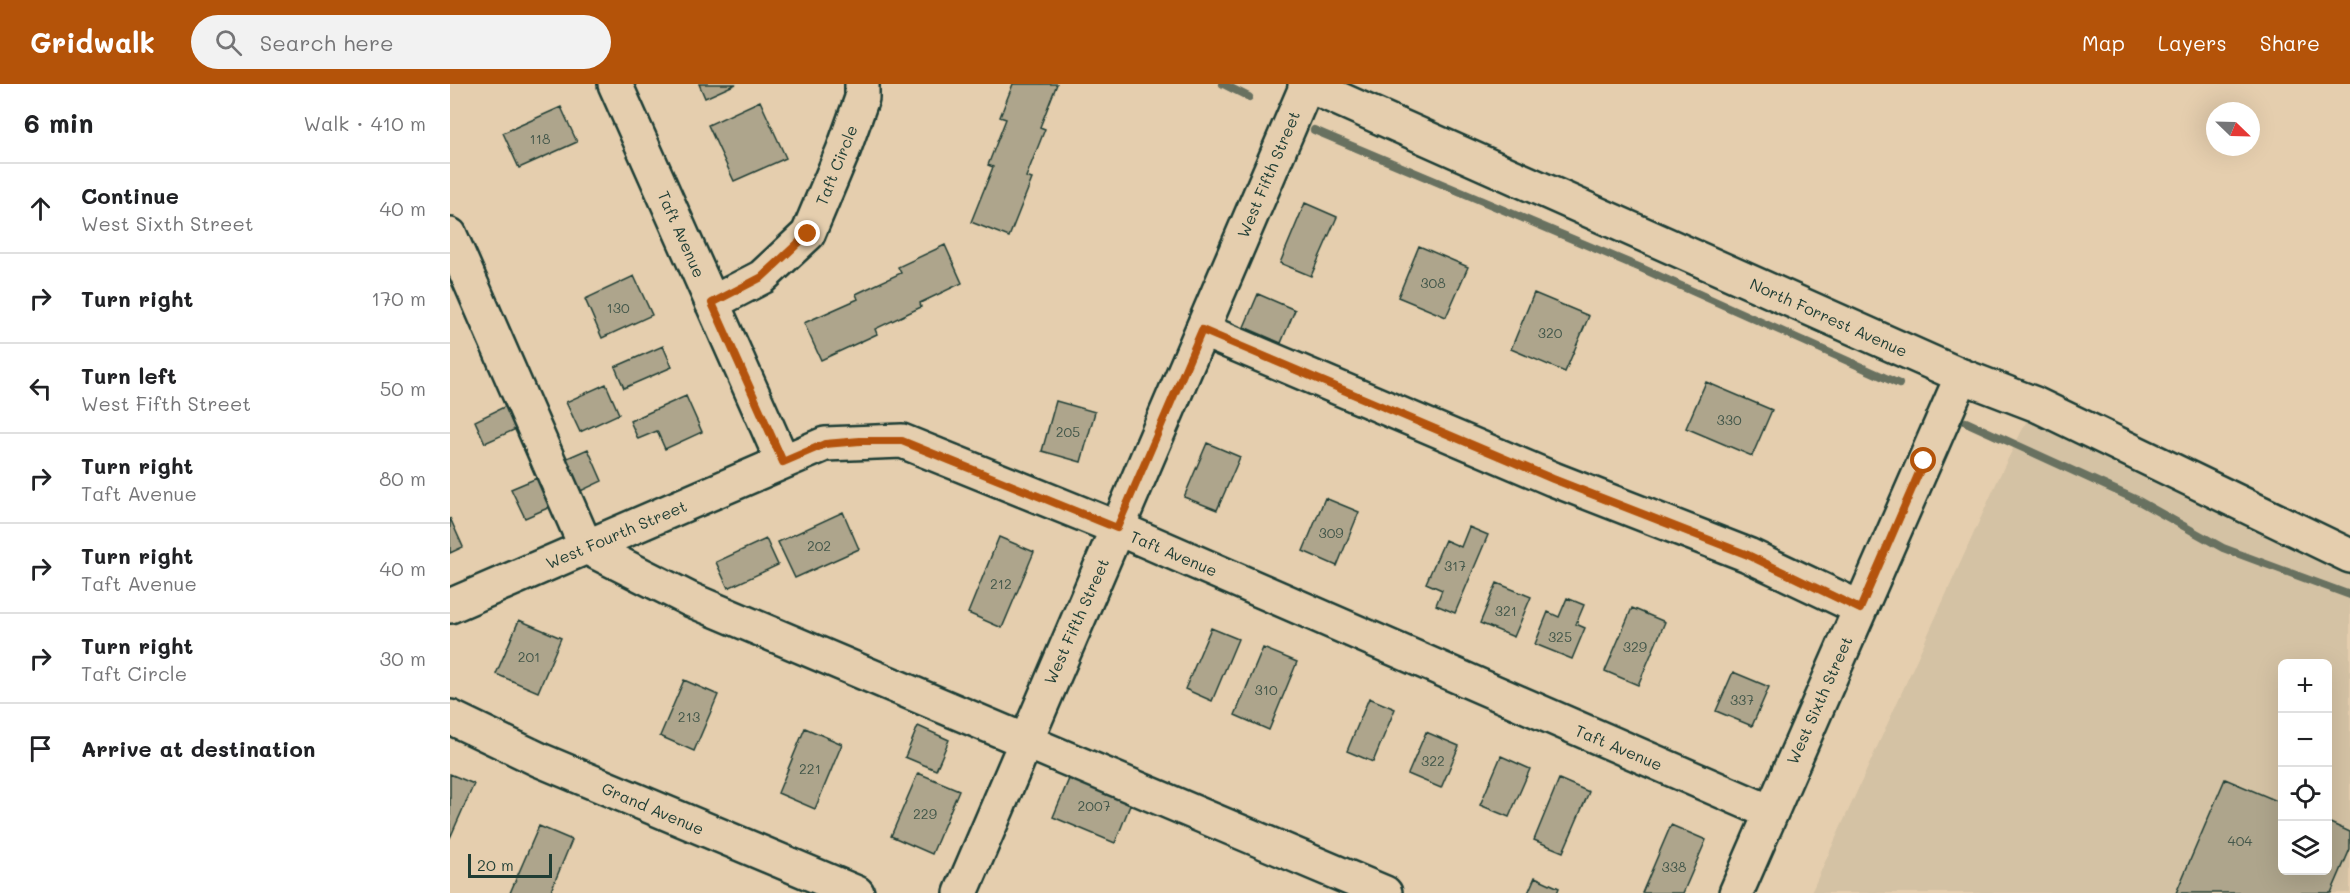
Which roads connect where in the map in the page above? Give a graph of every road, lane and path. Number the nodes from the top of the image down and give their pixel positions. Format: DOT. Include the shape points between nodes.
graph roads {
  1 [pos="615,84"];
  2 [pos="862,84"];
  3 [pos="1306,84"];
  4 [pos="450,235"];
  5 [pos="712,303"];
  6 [pos="1202,330"];
  7 [pos="1962,376"];
  8 [pos="783,462"];
  9 [pos="1117,528"];
  10 [pos="585,547"];
  11 [pos="2350,556"];
  12 [pos="450,606"];
  13 [pos="1860,609"];
  14 [pos="450,717"];
  15 [pos="1025,740"];
  16 [pos="1770,812"];
  17 [pos="857,893"];
  18 [pos="961,893"];
  19 [pos="1385,893"];
  20 [pos="1736,893"];
  1 -- 5 [label="street, Taft Avenue"];
  2 -- 5 [label="street, Taft Circle" via="862,98 843,151 808,234 762,277"];
  3 -- 6 [label="street, West Fifth Street"];
  3 -- 7 [label="street, North Forrest Avenue"];
  4 -- 10 [label="street"];
  5 -- 8 [label="street, Taft Avenue"];
  6 -- 9 [label="street, West Fifth Street"];
  6 -- 13 [label="street" via="1553,479 1748,555"];
  7 -- 11 [label="street, North Forrest Avenue" via="2045,409"];
  7 -- 13 [label="street, West Sixth Street"];
  8 -- 9 [label="street, Taft Avenue" via="825,444 902,441"];
  8 -- 10 [label="street, West Fourth Street"];
  9 -- 15 [label="street, West Fifth Street"];
  9 -- 16 [label="street, Taft Avenue"];
  10 -- 12 [label="street, West Fourth Street"];
  10 -- 15 [label="street" via="689,599"];
  13 -- 16 [label="street, West Sixth Street"];
  14 -- 17 [label="street, Grand Avenue" via="540,760"];
  15 -- 18 [label="street, West Fifth Street"];
  15 -- 19 [label="street"];
  16 -- 20 [label="street, West Sixth Street"];
}
